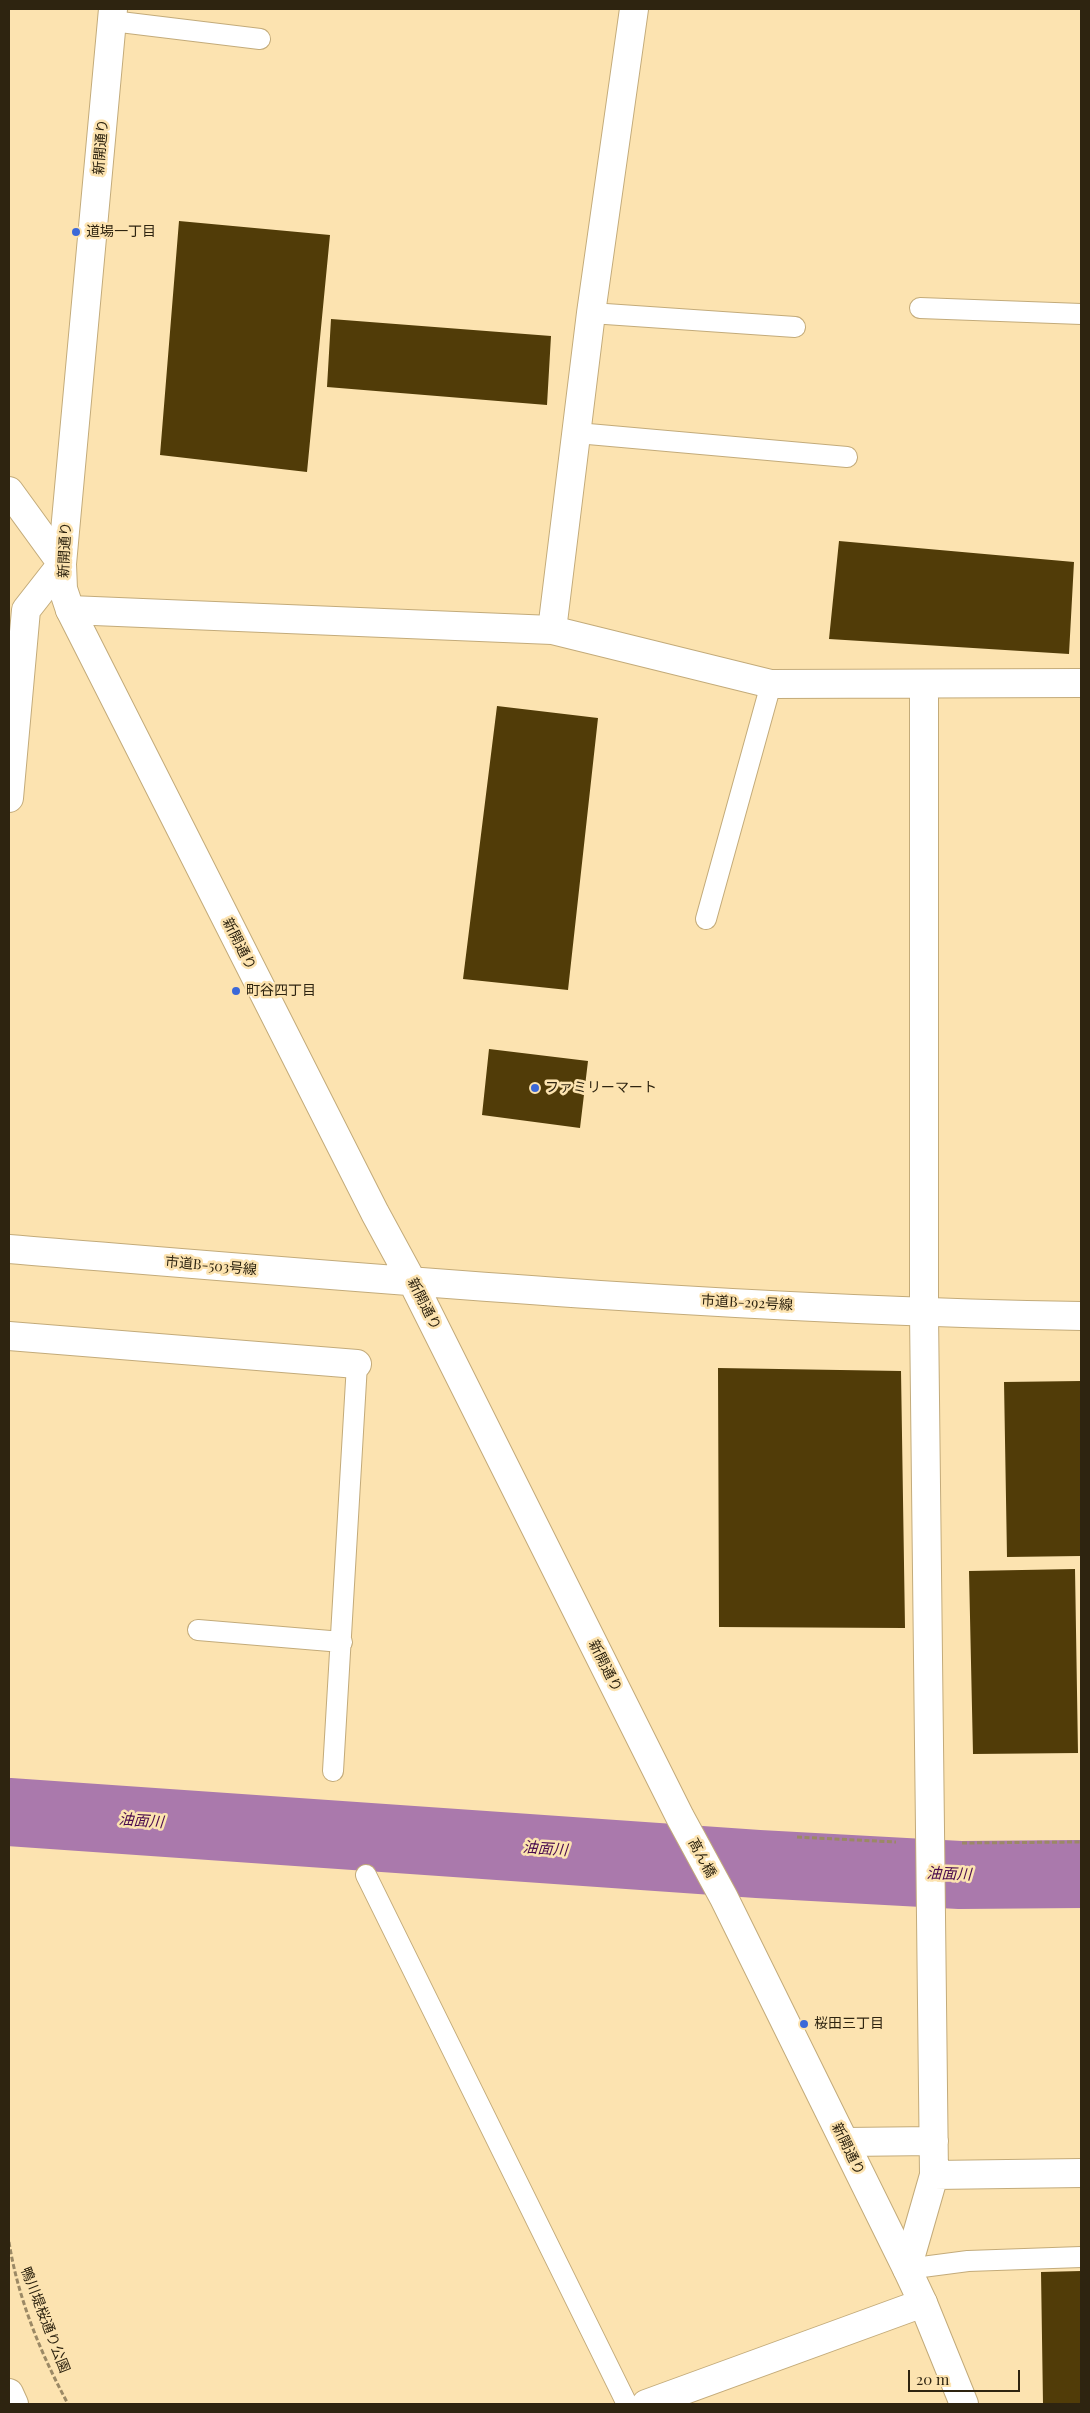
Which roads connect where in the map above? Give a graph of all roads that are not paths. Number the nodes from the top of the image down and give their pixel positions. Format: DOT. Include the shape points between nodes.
graph roads {
  1 [pos="634,9"];
  2 [pos="113,15"];
  3 [pos="260,39"];
  4 [pos="920,308"];
  5 [pos="591,312"];
  6 [pos="1081,314"];
  7 [pos="795,327"];
  8 [pos="577,433"];
  9 [pos="847,457"];
  10 [pos="9,491"];
  11 [pos="62,564"];
  12 [pos="70,610"];
  13 [pos="552,630"];
  14 [pos="1081,683"];
  15 [pos="771,684"];
  16 [pos="924,684"];
  17 [pos="9,798"];
  18 [pos="706,919"];
  19 [pos="9,1249"];
  20 [pos="413,1283"];
  21 [pos="924,1313"];
  22 [pos="1081,1316"];
  23 [pos="9,1336"];
  24 [pos="357,1364"];
  25 [pos="198,1630"];
  26 [pos="342,1642"];
  27 [pos="333,1771"];
  28 [pos="680,1818"];
  29 [pos="366,1875"];
  30 [pos="724,1898"];
  31 [pos="934,2141"];
  32 [pos="845,2142"];
  33 [pos="1081,2173"];
  34 [pos="934,2175"];
  35 [pos="1081,2257"];
  36 [pos="907,2269"];
  37 [pos="923,2303"];
  38 [pos="9,2392"];
  39 [pos="14,2404"];
  40 [pos="627,2404"];
  41 [pos="646,2404"];
  42 [pos="964,2404"];
  1 -- 5 [label="street"];
  2 -- 3 [label="lane"];
  2 -- 11 [label="street, 新開通り"];
  4 -- 6 [label="lane"];
  5 -- 7 [label="lane"];
  5 -- 8 [label="street"];
  8 -- 9 [label="lane"];
  8 -- 13 [label="street"];
  10 -- 11 [label="street"];
  11 -- 12 [label="street, 新開通り" via="63,589"];
  11 -- 17 [label="street" via="26,610"];
  12 -- 13 [label="street"];
  12 -- 20 [label="street, 新開通り"];
  13 -- 15 [label="street"];
  14 -- 16 [label="street"];
  15 -- 16 [label="street"];
  15 -- 18 [label="lane"];
  16 -- 21 [label="street"];
  19 -- 20 [label="street, 市道B-503号線"];
  20 -- 21 [label="street, 市道B-292号線"];
  20 -- 28 [label="street, 新開通り"];
  21 -- 22 [label="street, 市道B-292号線"];
  21 -- 31 [label="street"];
  23 -- 24 [label="street"];
  24 -- 26 [label="lane"];
  25 -- 26 [label="lane"];
  26 -- 27 [label="lane"];
  28 -- 30 [label="street, 髙ん橋"];
  29 -- 40 [label="lane"];
  30 -- 32 [label="street, 新開通り"];
  31 -- 32 [label="street"];
  31 -- 34 [label="street"];
  32 -- 36 [label="street, 新開通り"];
  33 -- 34 [label="street"];
  34 -- 36 [label="street"];
  35 -- 36 [label="lane" via="968,2261"];
  36 -- 37 [label="street, 新開通り"];
  37 -- 41 [label="street"];
  37 -- 42 [label="street, 新開通り"];
  38 -- 39 [label="street"];
}
